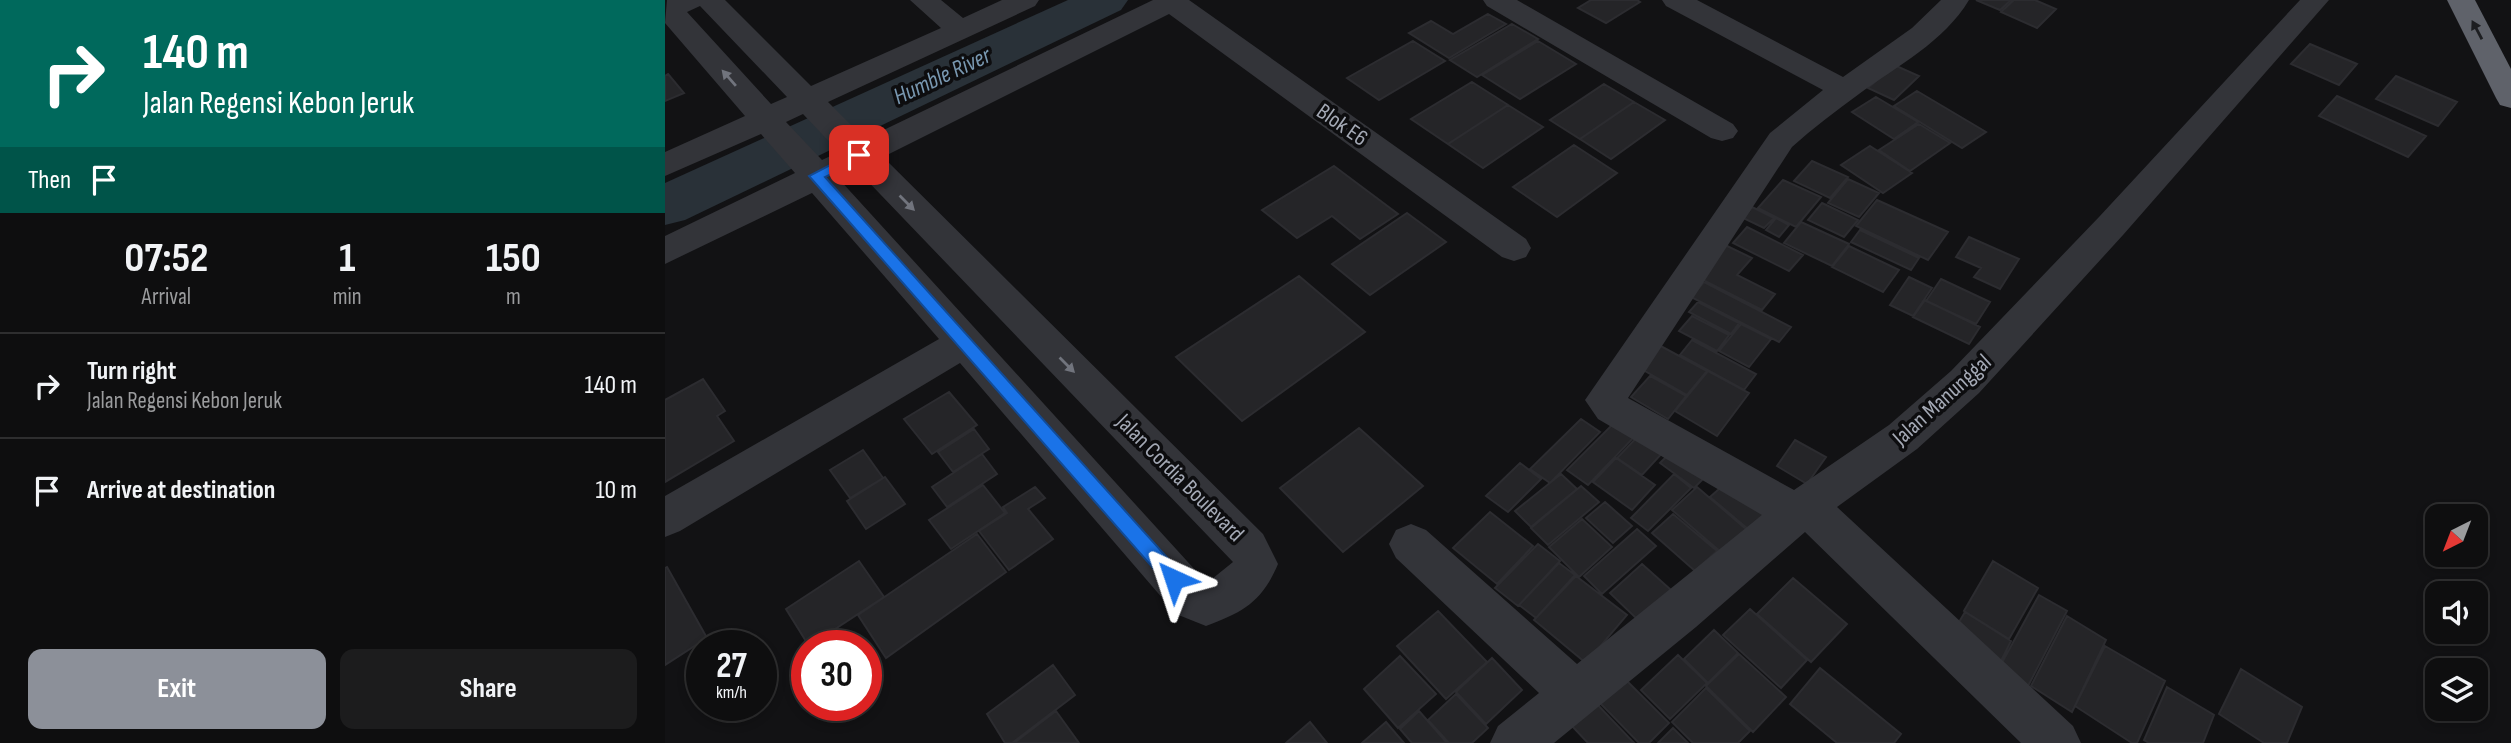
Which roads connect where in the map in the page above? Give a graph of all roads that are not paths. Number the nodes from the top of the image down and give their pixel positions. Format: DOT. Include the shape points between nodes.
graph roads {
  1 [pos="691,0"];
  2 [pos="709,0"];
  3 [pos="924,0"];
  4 [pos="1025,0"];
  5 [pos="1497,0"];
  6 [pos="1676,0"];
  7 [pos="1955,0"];
  8 [pos="2315,0"];
  9 [pos="2461,0"];
  10 [pos="1173,1"];
  11 [pos="961,30"];
  12 [pos="1845,89"];
  13 [pos="2511,98"];
  14 [pos="811,105"];
  15 [pos="770,124"];
  16 [pos="1722,131"];
  17 [pos="854,150"];
  18 [pos="665,165"];
  19 [pos="810,169"];
  20 [pos="1514,248"];
  21 [pos="665,251"];
  22 [pos="963,343"];
  23 [pos="1801,509"];
  24 [pos="665,518"];
  25 [pos="1411,544"];
  26 [pos="1577,696"];
  27 [pos="1530,739"];
  28 [pos="2056,743"];
  15 -- 1 [label="street, Jalan Cordia Boulevard, one-way" via="671,12"];
  2 -- 14 [label="street, Jalan Cordia Boulevard"];
  3 -- 11 [label="street"];
  4 -- 11 [label="street"];
  5 -- 16 [label="street"];
  6 -- 12 [label="street"];
  7 -- 12 [label="street" via="1942,19"];
  8 -- 23 [label="street, Jalan Manunggal" via="1984,363 1903,438"];
  13 -- 9 [label="highway, one-way"];
  10 -- 17 [label="street"];
  10 -- 20 [label="street, Blok E6"];
  11 -- 14 [label="street"];
  12 -- 23 [label="street" via="1781,140 1605,400 1612,408"];
  14 -- 15 [label="street"];
  14 -- 17 [label="street, Jalan Cordia Boulevard"];
  15 -- 18 [label="street"];
  15 -- 19 [label="street, Jalan Cordia Boulevard"];
  17 -- 19 [label="street"];
  17 -- 22 [label="street, Jalan Cordia Boulevard, one-way" via="1248,548 1256,564 1252,575 1220,600 1206,605 1192,598"];
  19 -- 21 [label="street"];
  19 -- 22 [label="street, Jalan Cordia Boulevard"];
  22 -- 24 [label="street"];
  23 -- 26 [label="street, Jalan Manunggal"];
  23 -- 28 [label="street"];
  25 -- 26 [label="street"];
  26 -- 27 [label="street, Jalan Manunggal"];
}
